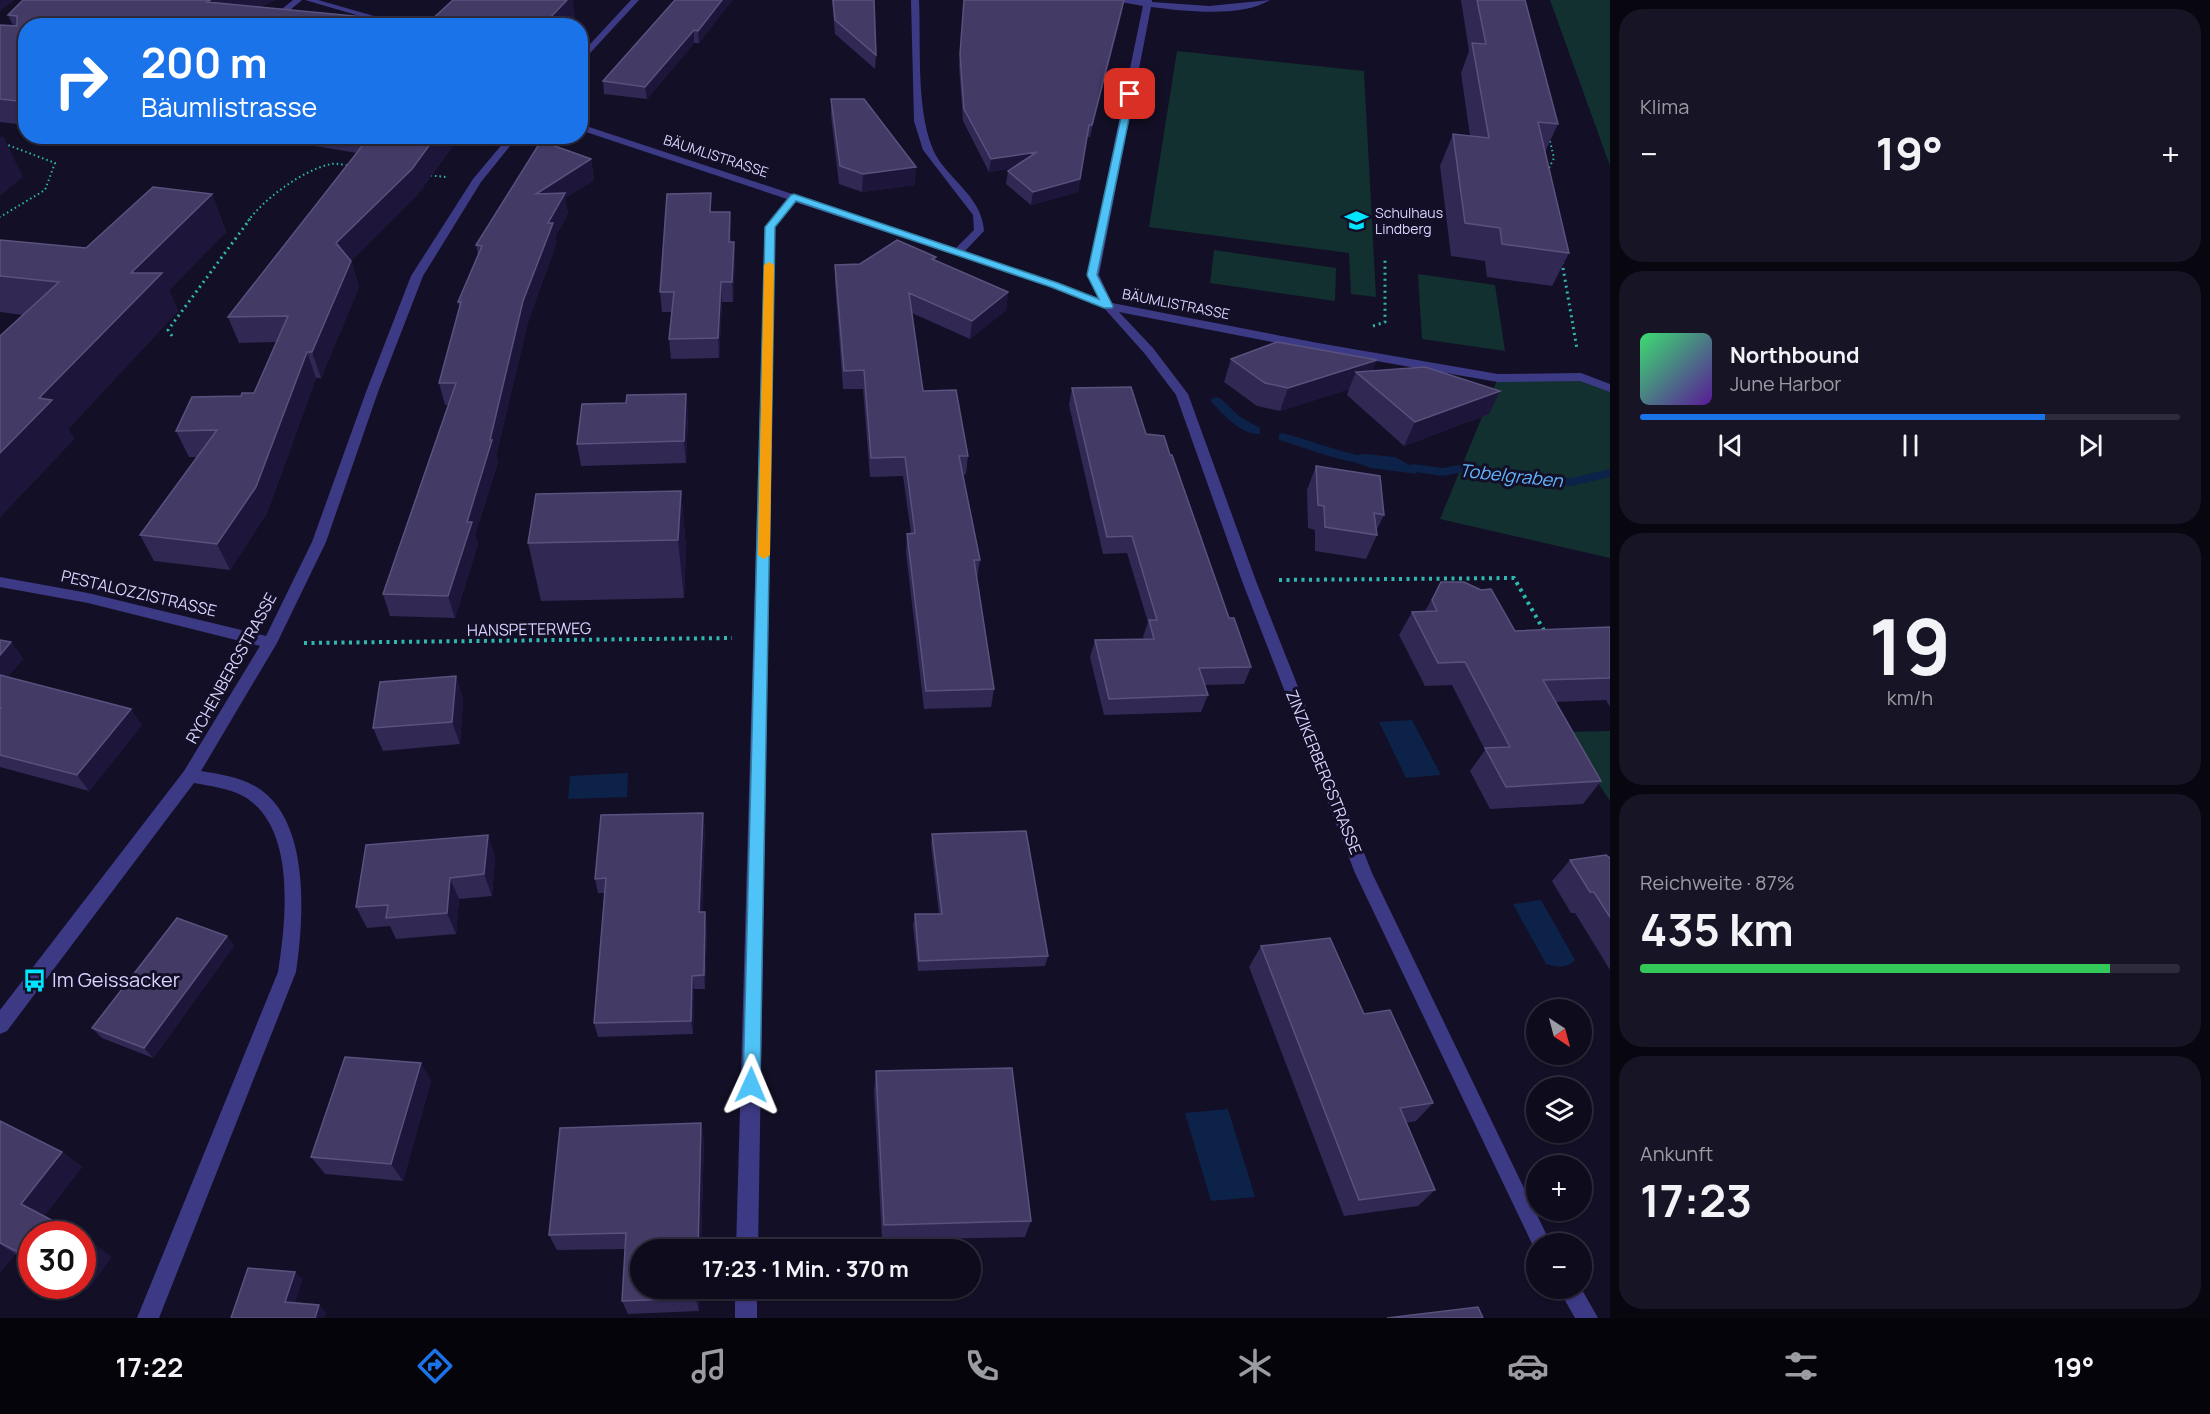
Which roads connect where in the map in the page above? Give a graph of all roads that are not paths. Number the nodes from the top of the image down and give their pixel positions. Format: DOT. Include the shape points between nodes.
graph roads {
  1 [pos="297,0"];
  2 [pos="309,0"];
  3 [pos="635,0"];
  4 [pos="915,0"];
  5 [pos="1114,0"];
  6 [pos="1266,0"];
  7 [pos="1149,2"];
  8 [pos="276,18"];
  9 [pos="375,18"];
  10 [pos="588,52"];
  11 [pos="588,130"];
  12 [pos="507,144"];
  13 [pos="794,197"];
  14 [pos="957,253"];
  15 [pos="1108,306"];
  16 [pos="1610,388"];
  17 [pos="0,582"];
  18 [pos="270,643"];
  19 [pos="190,776"];
  20 [pos="0,1025"];
  21 [pos="1536,1233"];
  22 [pos="747,1239"];
  23 [pos="746,1299"];
  24 [pos="1576,1299"];
  25 [pos="148,1318"];
  26 [pos="746,1318"];
  27 [pos="1587,1318"];
  1 -- 8 [label="street"];
  2 -- 9 [label="street"];
  3 -- 10 [label="street"];
  4 -- 14 [label="street" via="919,121 928,150 978,215 979,231"];
  5 -- 7 [label="street"];
  6 -- 7 [label="street" via="1226,10"];
  7 -- 15 [label="street" via="1092,275"];
  11 -- 13 [label="street, BÄUMLISTRASSE"];
  12 -- 18 [label="street, RYCHENBERGSTRASSE" via="477,181 417,276 319,542"];
  13 -- 14 [label="street, BÄUMLISTRASSE"];
  13 -- 22 [label="street" via="770,227"];
  14 -- 15 [label="street, BÄUMLISTRASSE"];
  15 -- 16 [label="street, BÄUMLISTRASSE" via="1498,378 1581,377"];
  15 -- 21 [label="street, ZINZIKERBERGSTRASSE" via="1182,394 1249,581 1364,873"];
  17 -- 18 [label="street, PESTALOZZISTRASSE" via="88,598"];
  18 -- 19 [label="street, RYCHENBERGSTRASSE"];
  19 -- 20 [label="street, RYCHENBERGSTRASSE"];
  19 -- 25 [label="street" via="218,780 255,795 273,815 284,840 292,880 294,931 287,972"];
  23 -- 26 [label="street"];
  24 -- 27 [label="street"];
}
